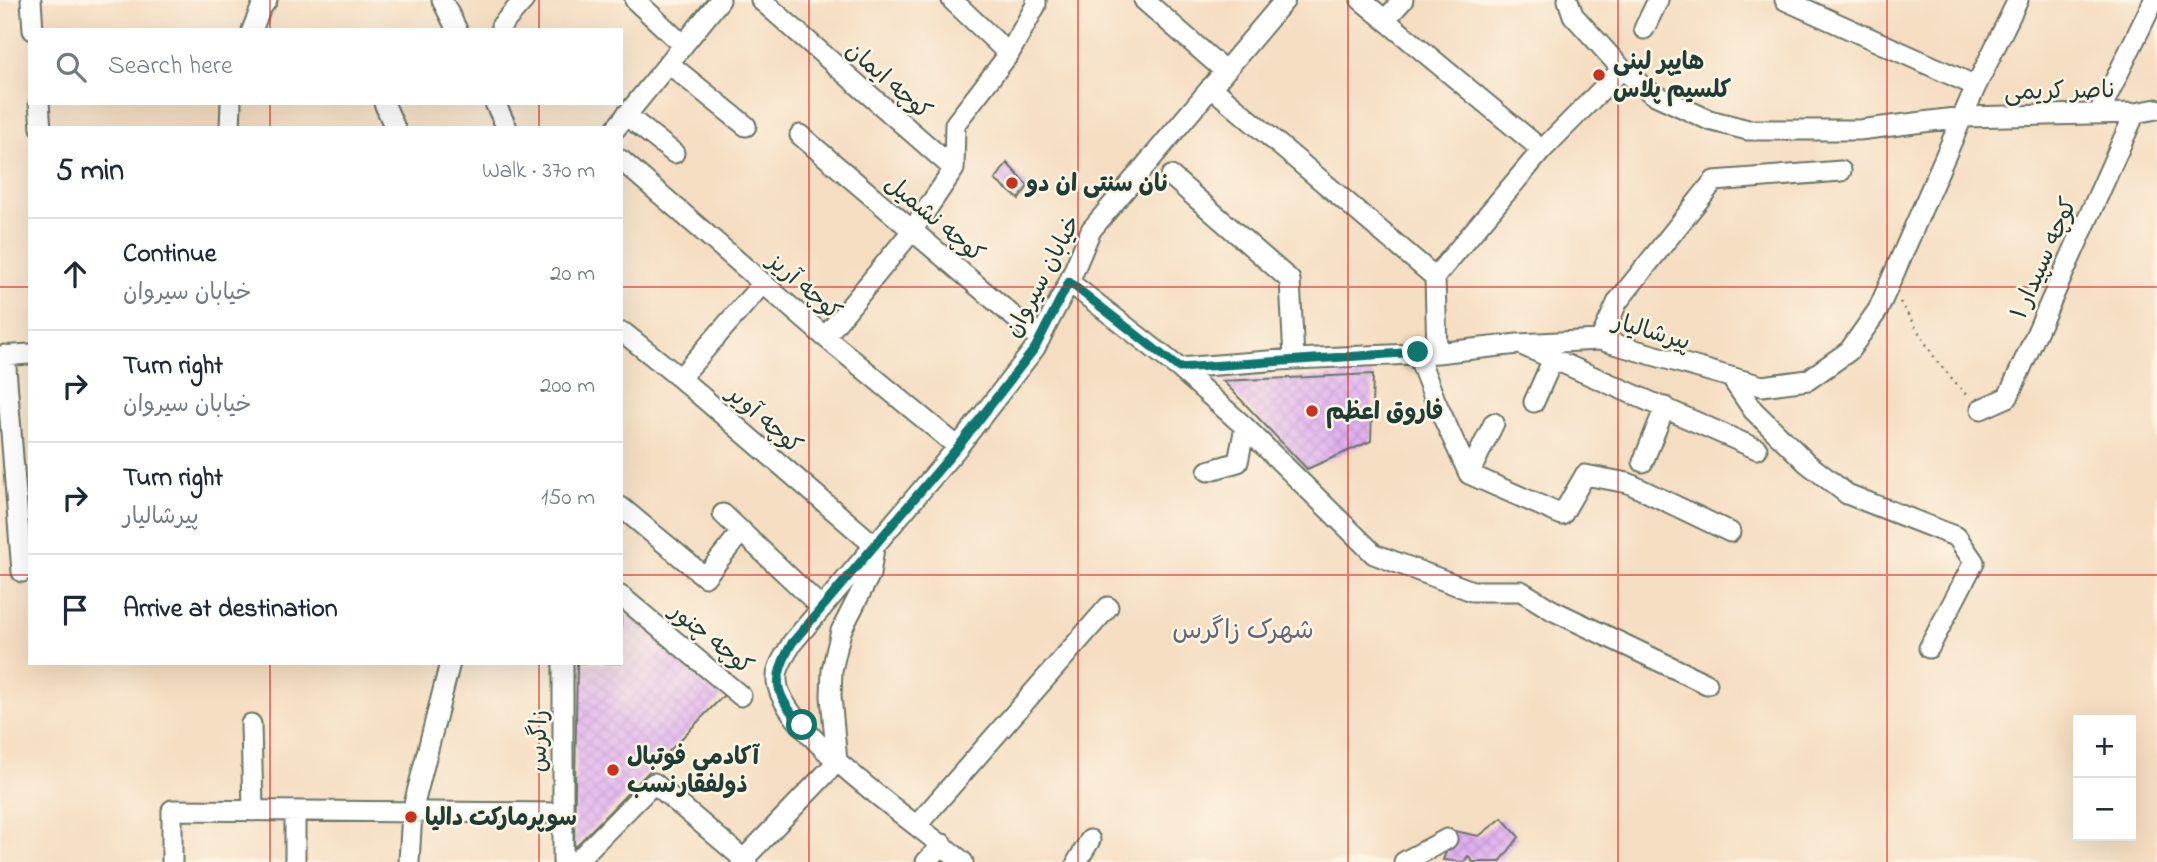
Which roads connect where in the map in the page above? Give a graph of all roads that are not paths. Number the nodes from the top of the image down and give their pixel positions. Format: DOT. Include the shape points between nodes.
graph roads {
  1 [pos="31,0"];
  2 [pos="267,0"];
  3 [pos="442,0"];
  4 [pos="524,0"];
  5 [pos="635,0"];
  6 [pos="720,0"];
  7 [pos="761,0"];
  8 [pos="952,0"];
  9 [pos="1036,0"];
  10 [pos="1144,0"];
  11 [pos="1285,0"];
  12 [pos="1361,0"];
  13 [pos="1403,0"];
  14 [pos="1569,0"];
  15 [pos="1658,0"];
  16 [pos="1785,0"];
  17 [pos="2018,0"];
  18 [pos="2154,0"];
  19 [pos="1385,20"];
  20 [pos="501,26"];
  21 [pos="33,28"];
  22 [pos="253,28"];
  23 [pos="456,28"];
  24 [pos="1644,29"];
  25 [pos="683,45"];
  26 [pos="1009,54"];
  27 [pos="668,62"];
  28 [pos="1622,69"];
  29 [pos="1224,71"];
  30 [pos="1976,86"];
  31 [pos="1211,87"];
  32 [pos="39,105"];
  33 [pos="231,105"];
  34 [pos="385,105"];
  35 [pos="496,105"];
  36 [pos="2157,109"];
  37 [pos="2099,113"];
  38 [pos="2135,113"];
  39 [pos="1963,117"];
  40 [pos="621,121"];
  41 [pos="41,126"];
  42 [pos="230,126"];
  43 [pos="394,126"];
  44 [pos="506,126"];
  45 [pos="746,126"];
  46 [pos="800,135"];
  47 [pos="1542,150"];
  48 [pos="674,153"];
  49 [pos="623,162"];
  50 [pos="954,169"];
  51 [pos="1841,171"];
  52 [pos="1171,176"];
  53 [pos="912,231"];
  54 [pos="1435,276"];
  55 [pos="763,282"];
  56 [pos="1069,282"];
  57 [pos="623,333"];
  58 [pos="825,337"];
  59 [pos="1040,339"];
  60 [pos="1600,340"];
  61 [pos="1518,344"];
  62 [pos="1427,353"];
  63 [pos="28,354"];
  64 [pos="2,356"];
  65 [pos="1294,359"];
  66 [pos="1553,359"];
  67 [pos="1179,368"];
  68 [pos="680,378"];
  69 [pos="1732,379"];
  70 [pos="1534,402"];
  71 [pos="1665,407"];
  72 [pos="1981,409"];
  73 [pos="1494,423"];
  74 [pos="1245,427"];
  75 [pos="958,447"];
  76 [pos="1757,449"];
  77 [pos="1643,462"];
  78 [pos="1208,471"];
  79 [pos="1469,474"];
  80 [pos="623,509"];
  81 [pos="723,514"];
  82 [pos="742,531"];
  83 [pos="1730,532"];
  84 [pos="875,546"];
  85 [pos="22,572"];
  86 [pos="623,598"];
  87 [pos="1108,607"];
  88 [pos="822,608"];
  89 [pos="1929,648"];
  90 [pos="449,665"];
  91 [pos="563,665"];
  92 [pos="1707,684"];
  93 [pos="741,696"];
  94 [pos="251,724"];
  95 [pos="837,762"];
  96 [pos="253,811"];
  97 [pos="295,811"];
  98 [pos="412,812"];
  99 [pos="561,813"];
  100 [pos="917,825"];
  101 [pos="1447,839"];
  102 [pos="1090,840"];
  103 [pos="943,844"];
  104 [pos="744,861"];
  105 [pos="172,862"];
  106 [pos="295,862"];
  107 [pos="410,862"];
  108 [pos="563,862"];
  109 [pos="576,862"];
  110 [pos="926,862"];
  111 [pos="963,862"];
  112 [pos="1077,862"];
  113 [pos="1404,862"];
  1 -- 21 [label="street"];
  2 -- 22 [label="street"];
  3 -- 23 [label="street"];
  4 -- 20 [label="street"];
  5 -- 25 [label="street"];
  6 -- 25 [label="street"];
  7 -- 50 [label="street, کوچه ایمان"];
  8 -- 26 [label="street"];
  9 -- 26 [label="street"];
  10 -- 29 [label="street"];
  11 -- 29 [label="street, خیابان سیروان"];
  12 -- 19 [label="street"];
  13 -- 19 [label="street"];
  14 -- 28 [label="street, ناصر کریمی" via="1573,15"];
  15 -- 24 [label="street"];
  16 -- 30 [label="street"];
  17 -- 30 [label="street, پیرشالیار"];
  18 -- 37 [label="street"];
  19 -- 47 [label="street"];
  25 -- 27 [label="street"];
  26 -- 50 [label="street" via="955,124"];
  27 -- 40 [label="street"];
  27 -- 45 [label="street"];
  28 -- 39 [label="street, ناصر کریمی" via="1651,93 1709,120 1748,130 1859,130"];
  28 -- 47 [label="street"];
  29 -- 31 [label="street, خیابان سیروان"];
  30 -- 39 [label="street, پیرشالیار"];
  31 -- 54 [label="street"];
  31 -- 56 [label="street, خیابان سیروان" via="1091,230"];
  32 -- 41 [label="street"];
  33 -- 42 [label="street"];
  34 -- 43 [label="street"];
  35 -- 44 [label="street"];
  36 -- 38 [label="street, ناصر کریمی"];
  37 -- 38 [label="street, ناصر کریمی"];
  37 -- 39 [label="street, ناصر کریمی"];
  38 -- 72 [label="street, کوچه سپیدار ۱" via="2008,397"];
  39 -- 69 [label="street, پیرشالیار" via="1878,310 1849,351 1808,380 1762,386"];
  40 -- 48 [label="street"];
  46 -- 53 [label="street, کوچه نشمیل"];
  47 -- 54 [label="street"];
  49 -- 55 [label="street, کوچه آریز"];
  50 -- 53 [label="street"];
  51 -- 60 [label="street" via="1714,181 1618,301"];
  52 -- 65 [label="street" via="1290,280"];
  53 -- 58 [label="street"];
  53 -- 59 [label="street, کوچه نشمیل"];
  54 -- 62 [label="street"];
  55 -- 58 [label="street, کوچه آریز"];
  55 -- 68 [label="street"];
  56 -- 59 [label="street, خیابان سیروان"];
  56 -- 67 [label="street"];
  57 -- 68 [label="street, کوچه آویر"];
  58 -- 75 [label="street, کوچه آریز"];
  59 -- 75 [label="street, خیابان سیروان"];
  60 -- 61 [label="street, پیرشالیار"];
  60 -- 69 [label="street, پیرشالیار"];
  61 -- 62 [label="street, پیرشالیار"];
  61 -- 66 [label="street"];
  62 -- 65 [label="street, پیرشالیار"];
  62 -- 79 [label="street" via="1435,400"];
  63 -- 64 [label="street"];
  64 -- 85 [label="street"];
  65 -- 67 [label="street, پیرشالیار"];
  66 -- 70 [label="street"];
  66 -- 71 [label="street"];
  67 -- 74 [label="street"];
  68 -- 84 [label="street, کوچه آویر"];
  69 -- 89 [label="street" via="1753,410 1807,463 1847,494 1956,537 1974,562"];
  71 -- 76 [label="street"];
  71 -- 77 [label="street"];
  73 -- 79 [label="street"];
  74 -- 78 [label="street" via="1238,462"];
  74 -- 92 [label="street" via="1374,554 1472,591 1521,591"];
  75 -- 84 [label="street, خیابان سیروان"];
  79 -- 83 [label="street" via="1562,515 1584,475 1628,483"];
  80 -- 82 [label="street" via="705,577"];
  81 -- 82 [label="street"];
  82 -- 88 [label="street"];
  84 -- 88 [label="street, خیابان سیروان"];
  84 -- 95 [label="street, خیابان سیروان" via="870,574 841,631 832,670"];
  86 -- 93 [label="street, کوچه چنور"];
  87 -- 100 [label="street"];
  88 -- 95 [label="street, خیابان سیروان" via="792,643 776,678 786,708"];
  90 -- 98 [label="street"];
  91 -- 99 [label="street, زاگرس"];
  94 -- 96 [label="street"];
  95 -- 100 [label="street, خیابان سیروان"];
  95 -- 104 [label="street"];
  96 -- 97 [label="street"];
  96 -- 105 [label="street" via="172,810"];
  97 -- 98 [label="street"];
  97 -- 106 [label="street"];
  98 -- 99 [label="street"];
  98 -- 107 [label="street"];
  99 -- 108 [label="street, زاگرس"];
  100 -- 103 [label="street, خیابان سیروان"];
  101 -- 113 [label="street"];
  102 -- 112 [label="street"];
  103 -- 110 [label="street"];
  103 -- 111 [label="street, خیابان سیروان"];
  104 -- 109 [label="street" via="654,783"];
}
